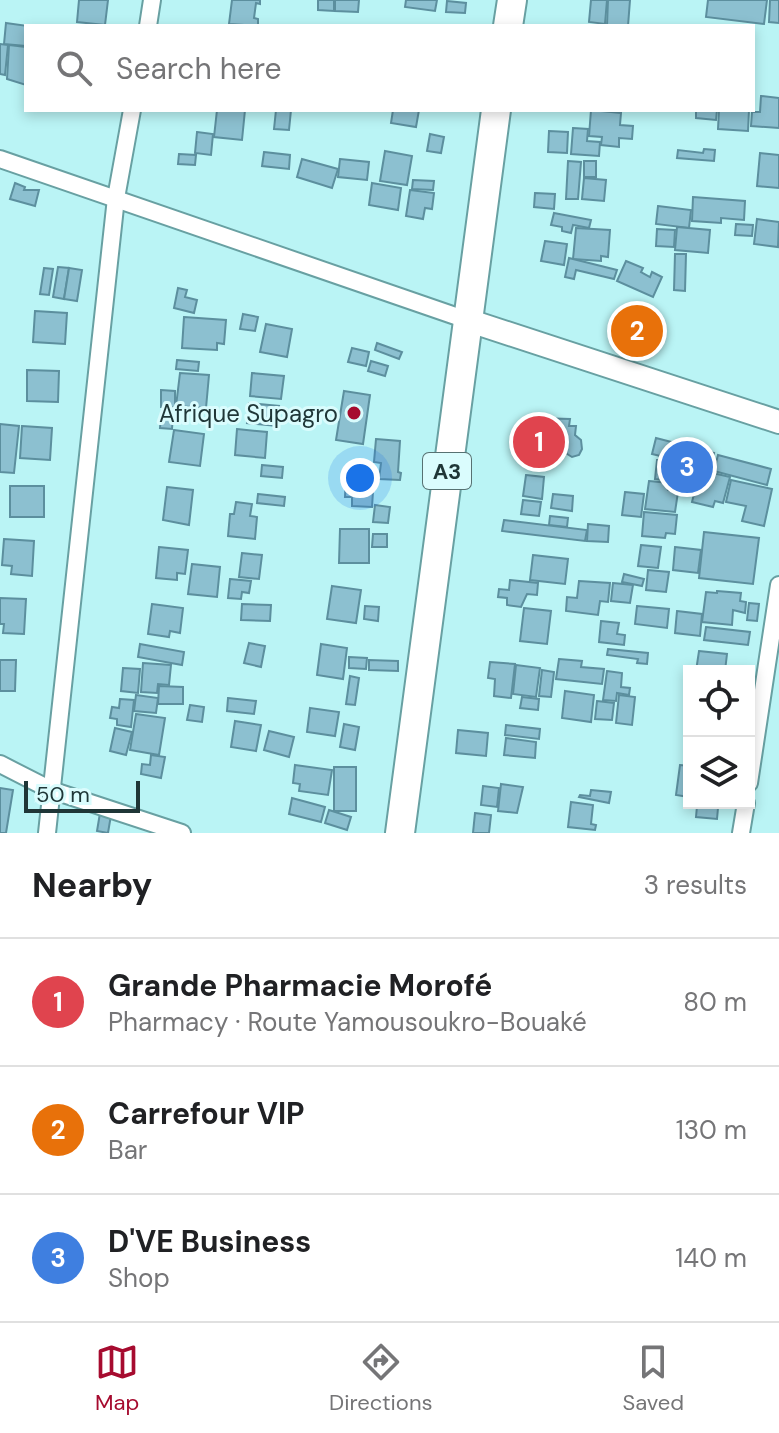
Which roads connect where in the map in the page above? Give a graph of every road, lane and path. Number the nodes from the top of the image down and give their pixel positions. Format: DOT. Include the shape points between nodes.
graph roads {
  1 [pos="152,0"];
  2 [pos="512,0"];
  3 [pos="148,24"];
  4 [pos="508,24"];
  5 [pos="132,112"];
  6 [pos="496,112"];
  7 [pos="0,159"];
  8 [pos="116,198"];
  9 [pos="467,320"];
  10 [pos="779,422"];
  11 [pos="779,585"];
  12 [pos="755,743"];
  13 [pos="0,764"];
  14 [pos="51,790"];
  15 [pos="745,809"];
  16 [pos="47,833"];
  17 [pos="182,833"];
  18 [pos="400,833"];
  19 [pos="741,833"];
  1 -- 3 [label="street"];
  2 -- 4 [label="highway"];
  5 -- 8 [label="street"];
  6 -- 9 [label="highway, A3"];
  7 -- 8 [label="street"];
  8 -- 9 [label="street"];
  8 -- 14 [label="street"];
  9 -- 10 [label="street"];
  9 -- 18 [label="highway, A3"];
  11 -- 12 [label="street"];
  13 -- 14 [label="street"];
  14 -- 16 [label="street"];
  14 -- 17 [label="street"];
  15 -- 19 [label="street"];
}
